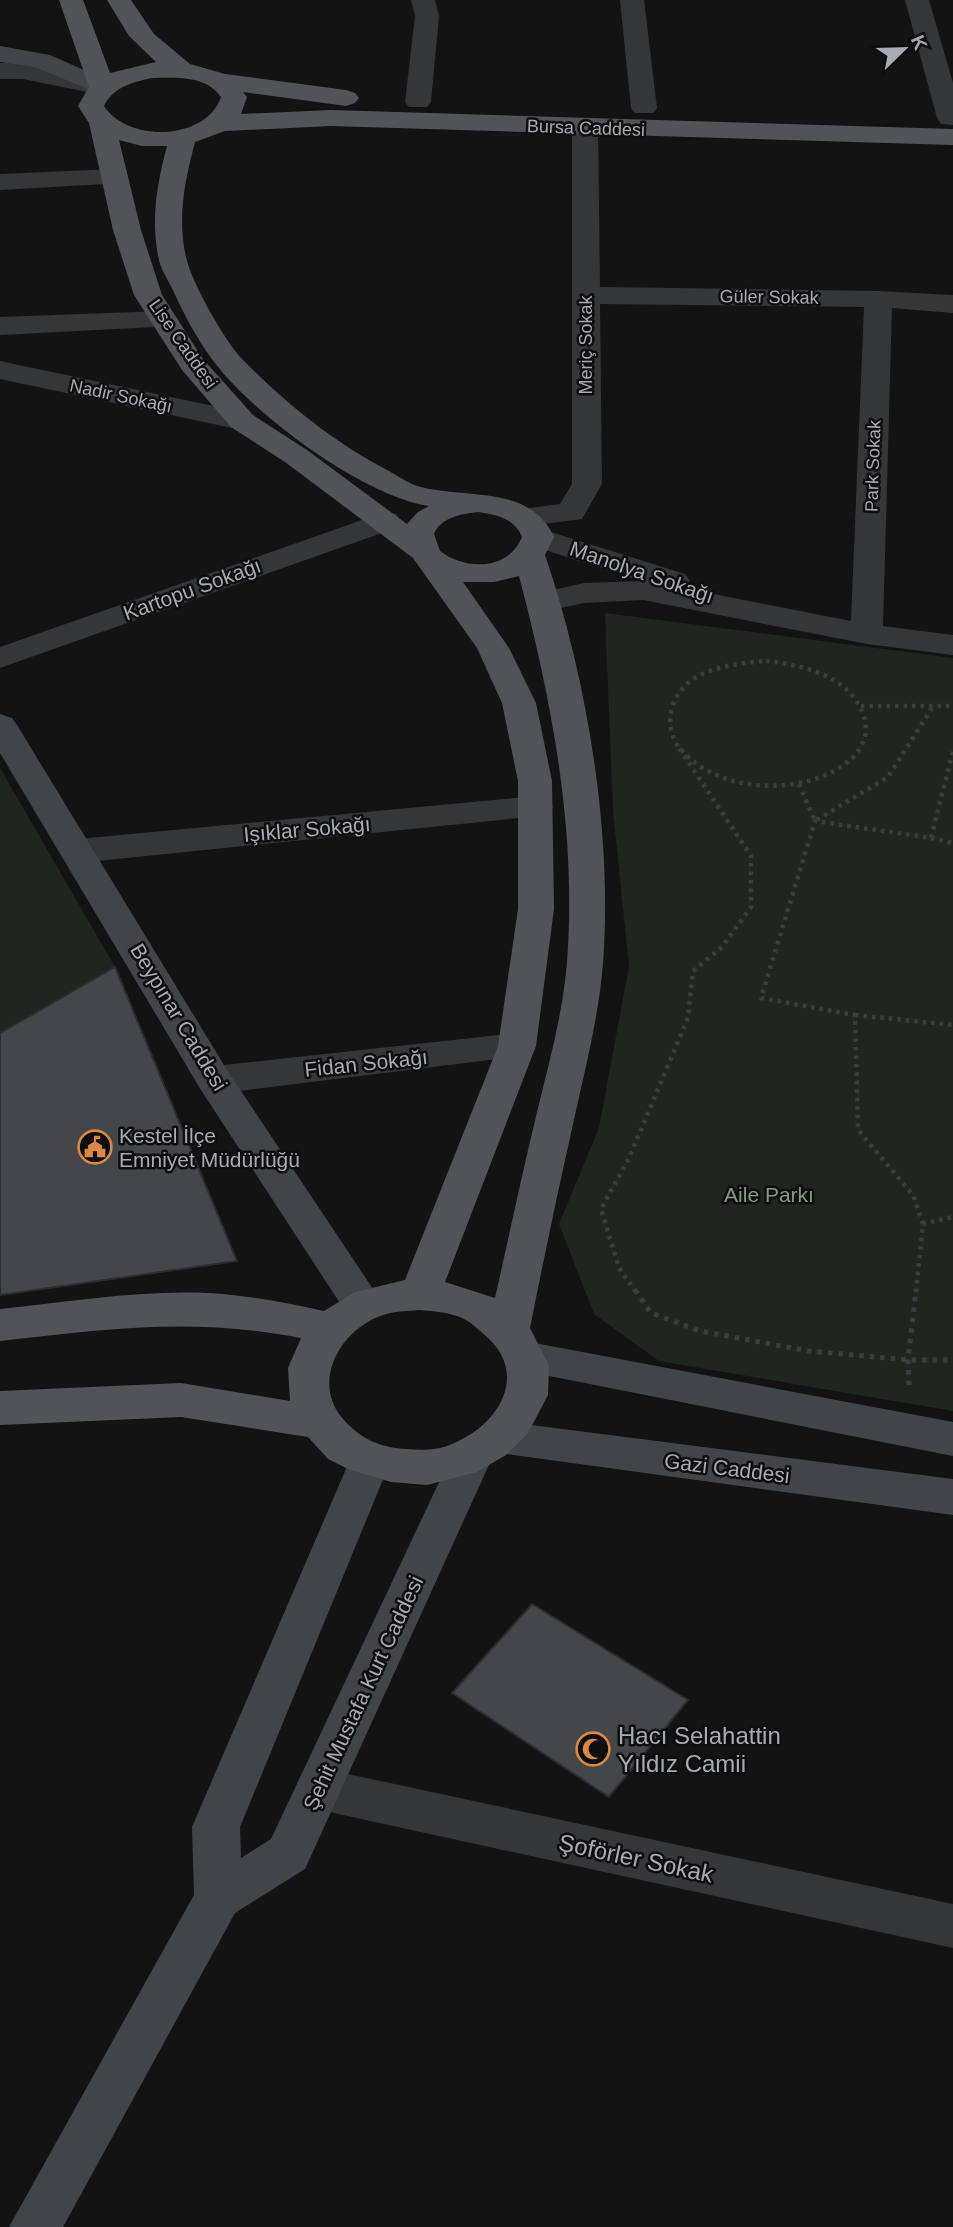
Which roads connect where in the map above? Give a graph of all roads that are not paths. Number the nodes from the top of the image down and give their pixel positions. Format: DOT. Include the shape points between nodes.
graph roads {
  1 [pos="71,0"];
  2 [pos="119,0"];
  3 [pos="423,0"];
  4 [pos="632,0"];
  5 [pos="917,0"];
  6 [pos="0,54"];
  7 [pos="182,70"];
  8 [pos="0,71"];
  9 [pos="221,81"];
  10 [pos="102,87"];
  11 [pos="418,103"];
  12 [pos="644,108"];
  13 [pos="220,123"];
  14 [pos="102,124"];
  15 [pos="952,124"];
  16 [pos="585,128"];
  17 [pos="183,136"];
  18 [pos="114,177"];
  19 [pos="0,182"];
  20 [pos="586,295"];
  21 [pos="878,299"];
  22 [pos="953,304"];
  23 [pos="164,320"];
  24 [pos="0,326"];
  25 [pos="0,370"];
  26 [pos="242,421"];
  27 [pos="478,503"];
  28 [pos="385,521"];
  29 [pos="532,537"];
  30 [pos="427,556"];
  31 [pos="543,602"];
  32 [pos="744,610"];
  33 [pos="867,634"];
  34 [pos="953,645"];
  35 [pos="0,658"];
  36 [pos="0,725"];
  37 [pos="536,807"];
  38 [pos="78,851"];
  39 [pos="517,1046"];
  40 [pos="214,1080"];
  41 [pos="420,1294"];
  42 [pos="347,1317"];
  43 [pos="0,1325"];
  44 [pos="517,1345"];
  45 [pos="0,1408"];
  46 [pos="319,1422"];
  47 [pos="953,1440"];
  48 [pos="487,1447"];
  49 [pos="370,1460"];
  50 [pos="953,1497"];
  51 [pos="320,1790"];
  52 [pos="218,1898"];
  53 [pos="953,1926"];
  54 [pos="35,2227"];
  1 -- 10 [label="main road"];
  2 -- 7 [label="main road" via="129,22"];
  3 -- 11 [label="street" via="427,16"];
  4 -- 12 [label="street"];
  5 -- 15 [label="street"];
  6 -- 10 [label="main road" via="41,60"];
  7 -- 9 [label="main road, Bursa Caddesi"];
  7 -- 10 [label="main road" via="152,70"];
  8 -- 10 [label="street" via="23,71"];
  9 -- 11 [label="main road, Bursa Caddesi" via="302,94"];
  9 -- 13 [label="main road" via="234,97 234,106"];
  10 -- 14 [label="main road, Lise Caddesi" via="91,106"];
  11 -- 12 [label="main road, Bursa Caddesi"];
  12 -- 15 [label="main road, Bursa Caddesi"];
  13 -- 16 [label="main road, Bursa Caddesi" via="331,118"];
  13 -- 17 [label="main road, Bursa Caddesi"];
  14 -- 17 [label="main road, Bursa Caddesi" via="138,137"];
  14 -- 18 [label="main road, Lise Caddesi"];
  15 -- 16 [label="main road, Bursa Caddesi"];
  16 -- 20 [label="street, Meriç Sokak"];
  17 -- 27 [label="main road" via="168,193 172,258 200,318 230,363 294,422 352,464 409,494"];
  18 -- 19 [label="street"];
  18 -- 23 [label="main road, Lise Caddesi" via="148,295"];
  20 -- 21 [label="street, Güler Sokak"];
  20 -- 29 [label="street, Meriç Sokak" via="587,484 571,512"];
  21 -- 22 [label="street, Güler Sokak"];
  21 -- 33 [label="street, Park Sokak"];
  23 -- 24 [label="street"];
  23 -- 26 [label="main road, Lise Caddesi" via="192,364"];
  25 -- 26 [label="street, Nadir Sokağı"];
  26 -- 28 [label="main road, Lise Caddesi"];
  27 -- 29 [label="main road" via="496,505"];
  27 -- 30 [label="main road" via="459,505 429,519 419,540"];
  28 -- 30 [label="main road, Lise Caddesi"];
  28 -- 35 [label="street, Kartopu Sokağı"];
  29 -- 30 [label="main road" via="510,567 484,573 465,572"];
  29 -- 31 [label="main road"];
  29 -- 32 [label="street, Manolya Sokağı" via="691,587"];
  30 -- 37 [label="main road" via="493,648 519,703 536,781"];
  31 -- 32 [label="street, Manolya Sokağı" via="584,593 643,590"];
  31 -- 44 [label="main road" via="580,777 589,897 576,1027"];
  32 -- 33 [label="street, Manolya Sokağı"];
  33 -- 34 [label="street, Manolya Sokağı"];
  36 -- 38 [label="main road, Beypınar Caddesi"];
  37 -- 38 [label="street, Işıklar Sokağı"];
  37 -- 39 [label="main road" via="536,909"];
  38 -- 40 [label="main road, Beypınar Caddesi"];
  39 -- 40 [label="street, Fidan Sokağı"];
  39 -- 41 [label="main road"];
  40 -- 42 [label="main road, Beypınar Caddesi"];
  41 -- 42 [label="main road" via="391,1297"];
  41 -- 44 [label="main road" via="455,1299 486,1312"];
  42 -- 43 [label="main road" via="156,1309"];
  42 -- 46 [label="main road" via="316,1347 308,1369 307,1396"];
  44 -- 47 [label="main road"];
  44 -- 48 [label="main road" via="529,1385 521,1413"];
  45 -- 46 [label="main road" via="181,1400"];
  46 -- 49 [label="main road" via="340,1444"];
  48 -- 49 [label="main road" via="440,1466 404,1468"];
  48 -- 50 [label="main road, Gazi Caddesi"];
  48 -- 51 [label="main road, Şehit Mustafa Kurt Caddesi"];
  49 -- 52 [label="main road" via="216,1827"];
  51 -- 52 [label="main road, Şehit Mustafa Kurt Caddesi" via="288,1854"];
  51 -- 53 [label="street, Şoförler Sokak"];
  52 -- 54 [label="main road, Şehit Mustafa Kurt Caddesi"];
}
